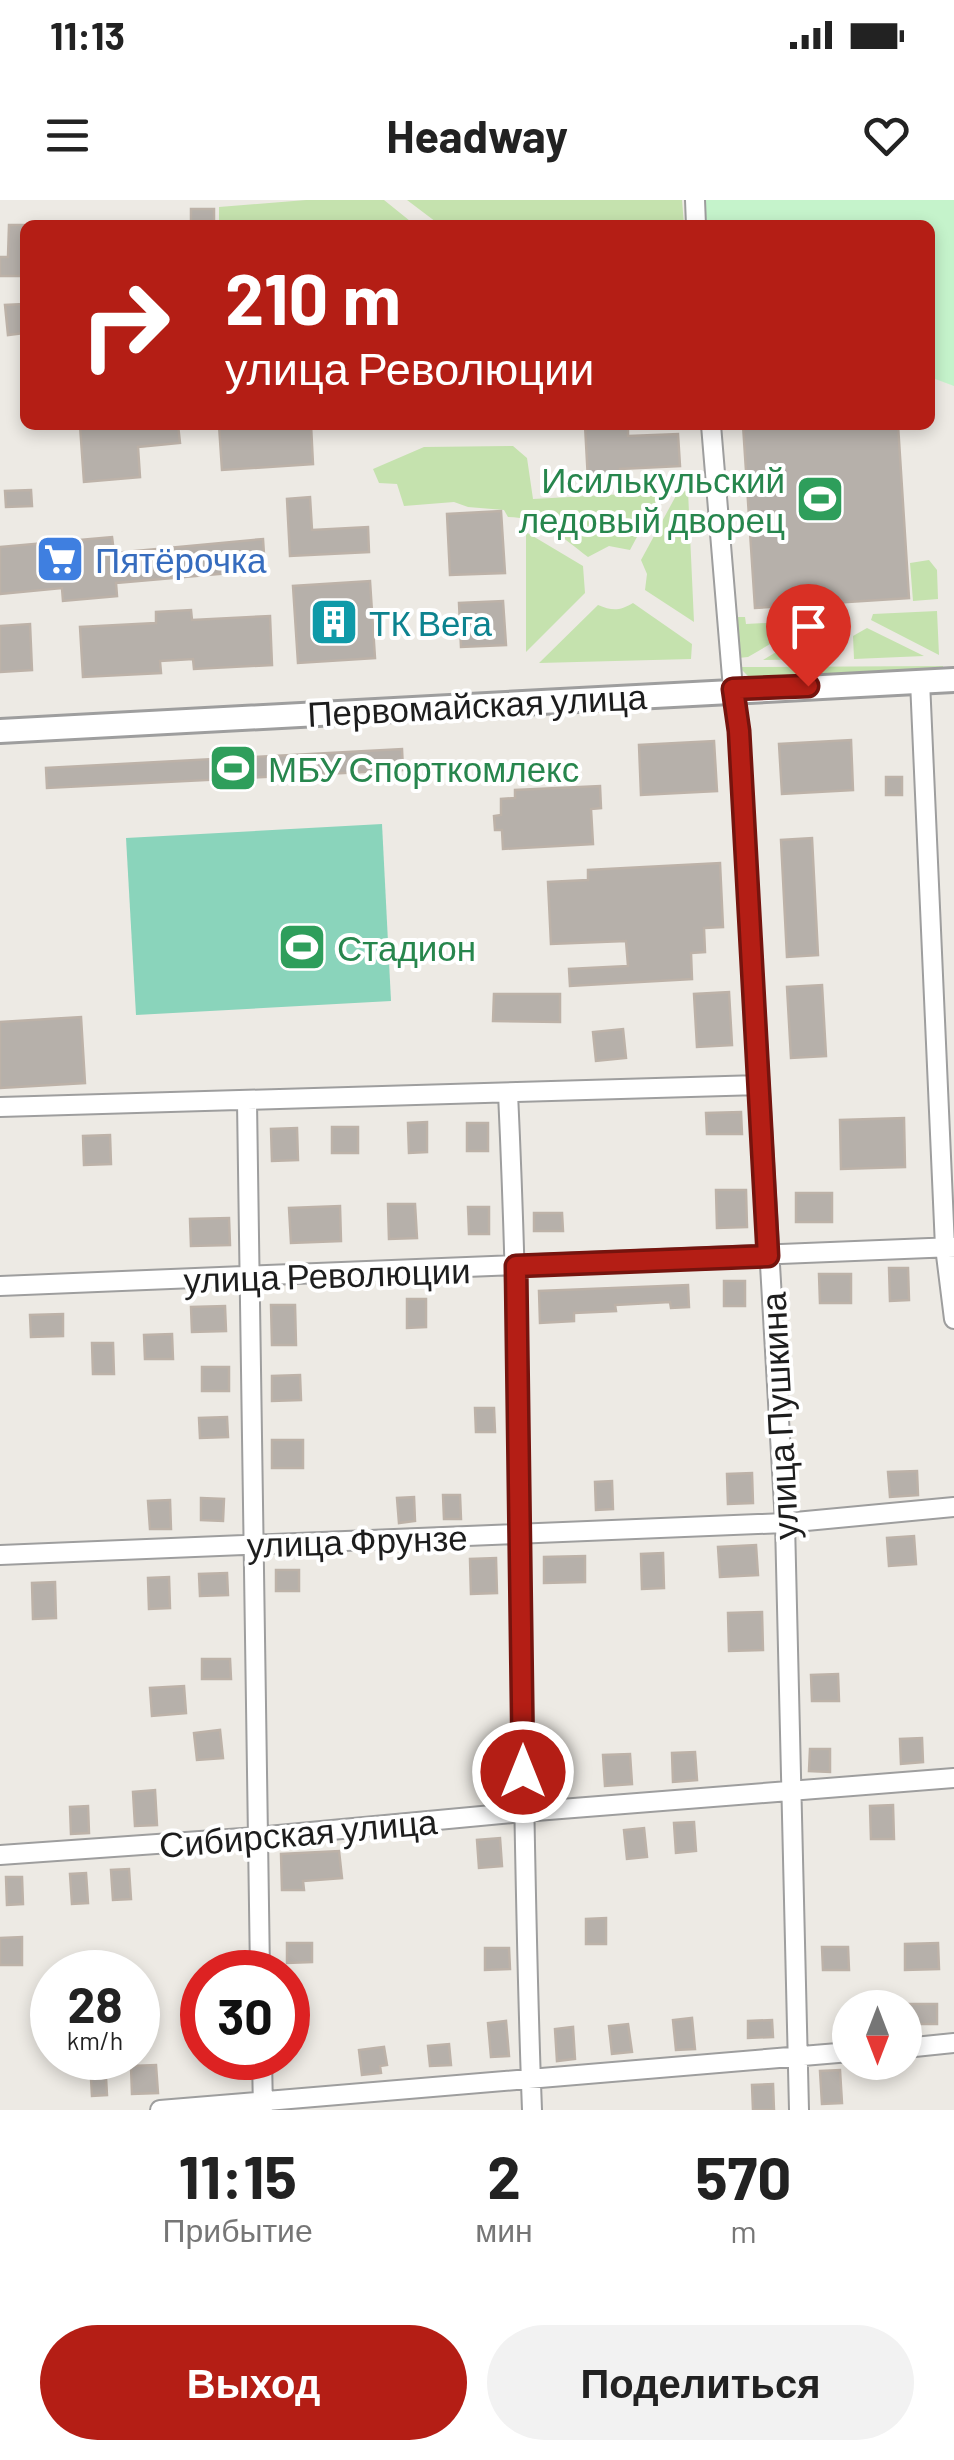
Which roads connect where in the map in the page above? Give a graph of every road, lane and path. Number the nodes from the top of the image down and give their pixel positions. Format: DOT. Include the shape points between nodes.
graph roads {
  1 [pos="710,430"];
  2 [pos="954,680"];
  3 [pos="920,681"];
  4 [pos="733,689"];
  5 [pos="0,731"];
  6 [pos="760,1085"];
  7 [pos="508,1094"];
  8 [pos="247,1102"];
  9 [pos="0,1107"];
  10 [pos="950,1247"];
  11 [pos="768,1256"];
  12 [pos="516,1266"];
  13 [pos="248,1277"];
  14 [pos="0,1286"];
  15 [pos="954,1319"];
  16 [pos="954,1508"];
  17 [pos="786,1523"];
  18 [pos="522,1534"];
  19 [pos="253,1544"];
  20 [pos="0,1555"];
  21 [pos="954,1778"];
  22 [pos="792,1793"];
  23 [pos="523,1812"];
  24 [pos="257,1838"];
  25 [pos="0,1855"];
  26 [pos="260,1950"];
  27 [pos="954,2043"];
  28 [pos="922,2046"];
  29 [pos="832,2054"];
  30 [pos="797,2057"];
  31 [pos="531,2078"];
  32 [pos="262,2080"];
  33 [pos="263,2105"];
  34 [pos="160,2110"];
  35 [pos="532,2110"];
  36 [pos="799,2110"];
  1 -- 4 [label="street, улица Пушкина"];
  2 -- 3 [label="street, Первомайская улица"];
  3 -- 4 [label="street, Первомайская улица"];
  3 -- 10 [label="street"];
  4 -- 5 [label="street, Первомайская улица"];
  4 -- 6 [label="street, улица Пушкина"];
  6 -- 7 [label="street"];
  6 -- 11 [label="street, улица Пушкина"];
  7 -- 8 [label="street"];
  7 -- 12 [label="street"];
  8 -- 9 [label="street"];
  8 -- 13 [label="street"];
  10 -- 11 [label="street, улица Революции"];
  10 -- 15 [label="street"];
  11 -- 12 [label="street, улица Революции"];
  11 -- 17 [label="street, улица Пушкина"];
  12 -- 13 [label="street, улица Революции"];
  12 -- 18 [label="street"];
  13 -- 14 [label="street, улица Революции"];
  13 -- 19 [label="street"];
  16 -- 17 [label="street, улица Фрунзе"];
  17 -- 18 [label="street, улица Фрунзе"];
  17 -- 22 [label="street, улица Пушкина"];
  18 -- 19 [label="street, улица Фрунзе"];
  18 -- 23 [label="street"];
  19 -- 20 [label="street, улица Фрунзе"];
  19 -- 24 [label="street"];
  21 -- 22 [label="street, Сибирская улица"];
  22 -- 23 [label="street, Сибирская улица"];
  22 -- 30 [label="street, улица Пушкина"];
  23 -- 24 [label="street, Сибирская улица"];
  23 -- 31 [label="street"];
  24 -- 25 [label="street, Сибирская улица"];
  24 -- 26 [label="street"];
  27 -- 28 [label="street"];
  29 -- 30 [label="street"];
  30 -- 31 [label="street"];
  30 -- 36 [label="street, улица Пушкина"];
  31 -- 33 [label="street"];
  31 -- 35 [label="street"];
  32 -- 33 [label="street"];
  33 -- 34 [label="street"];
}
